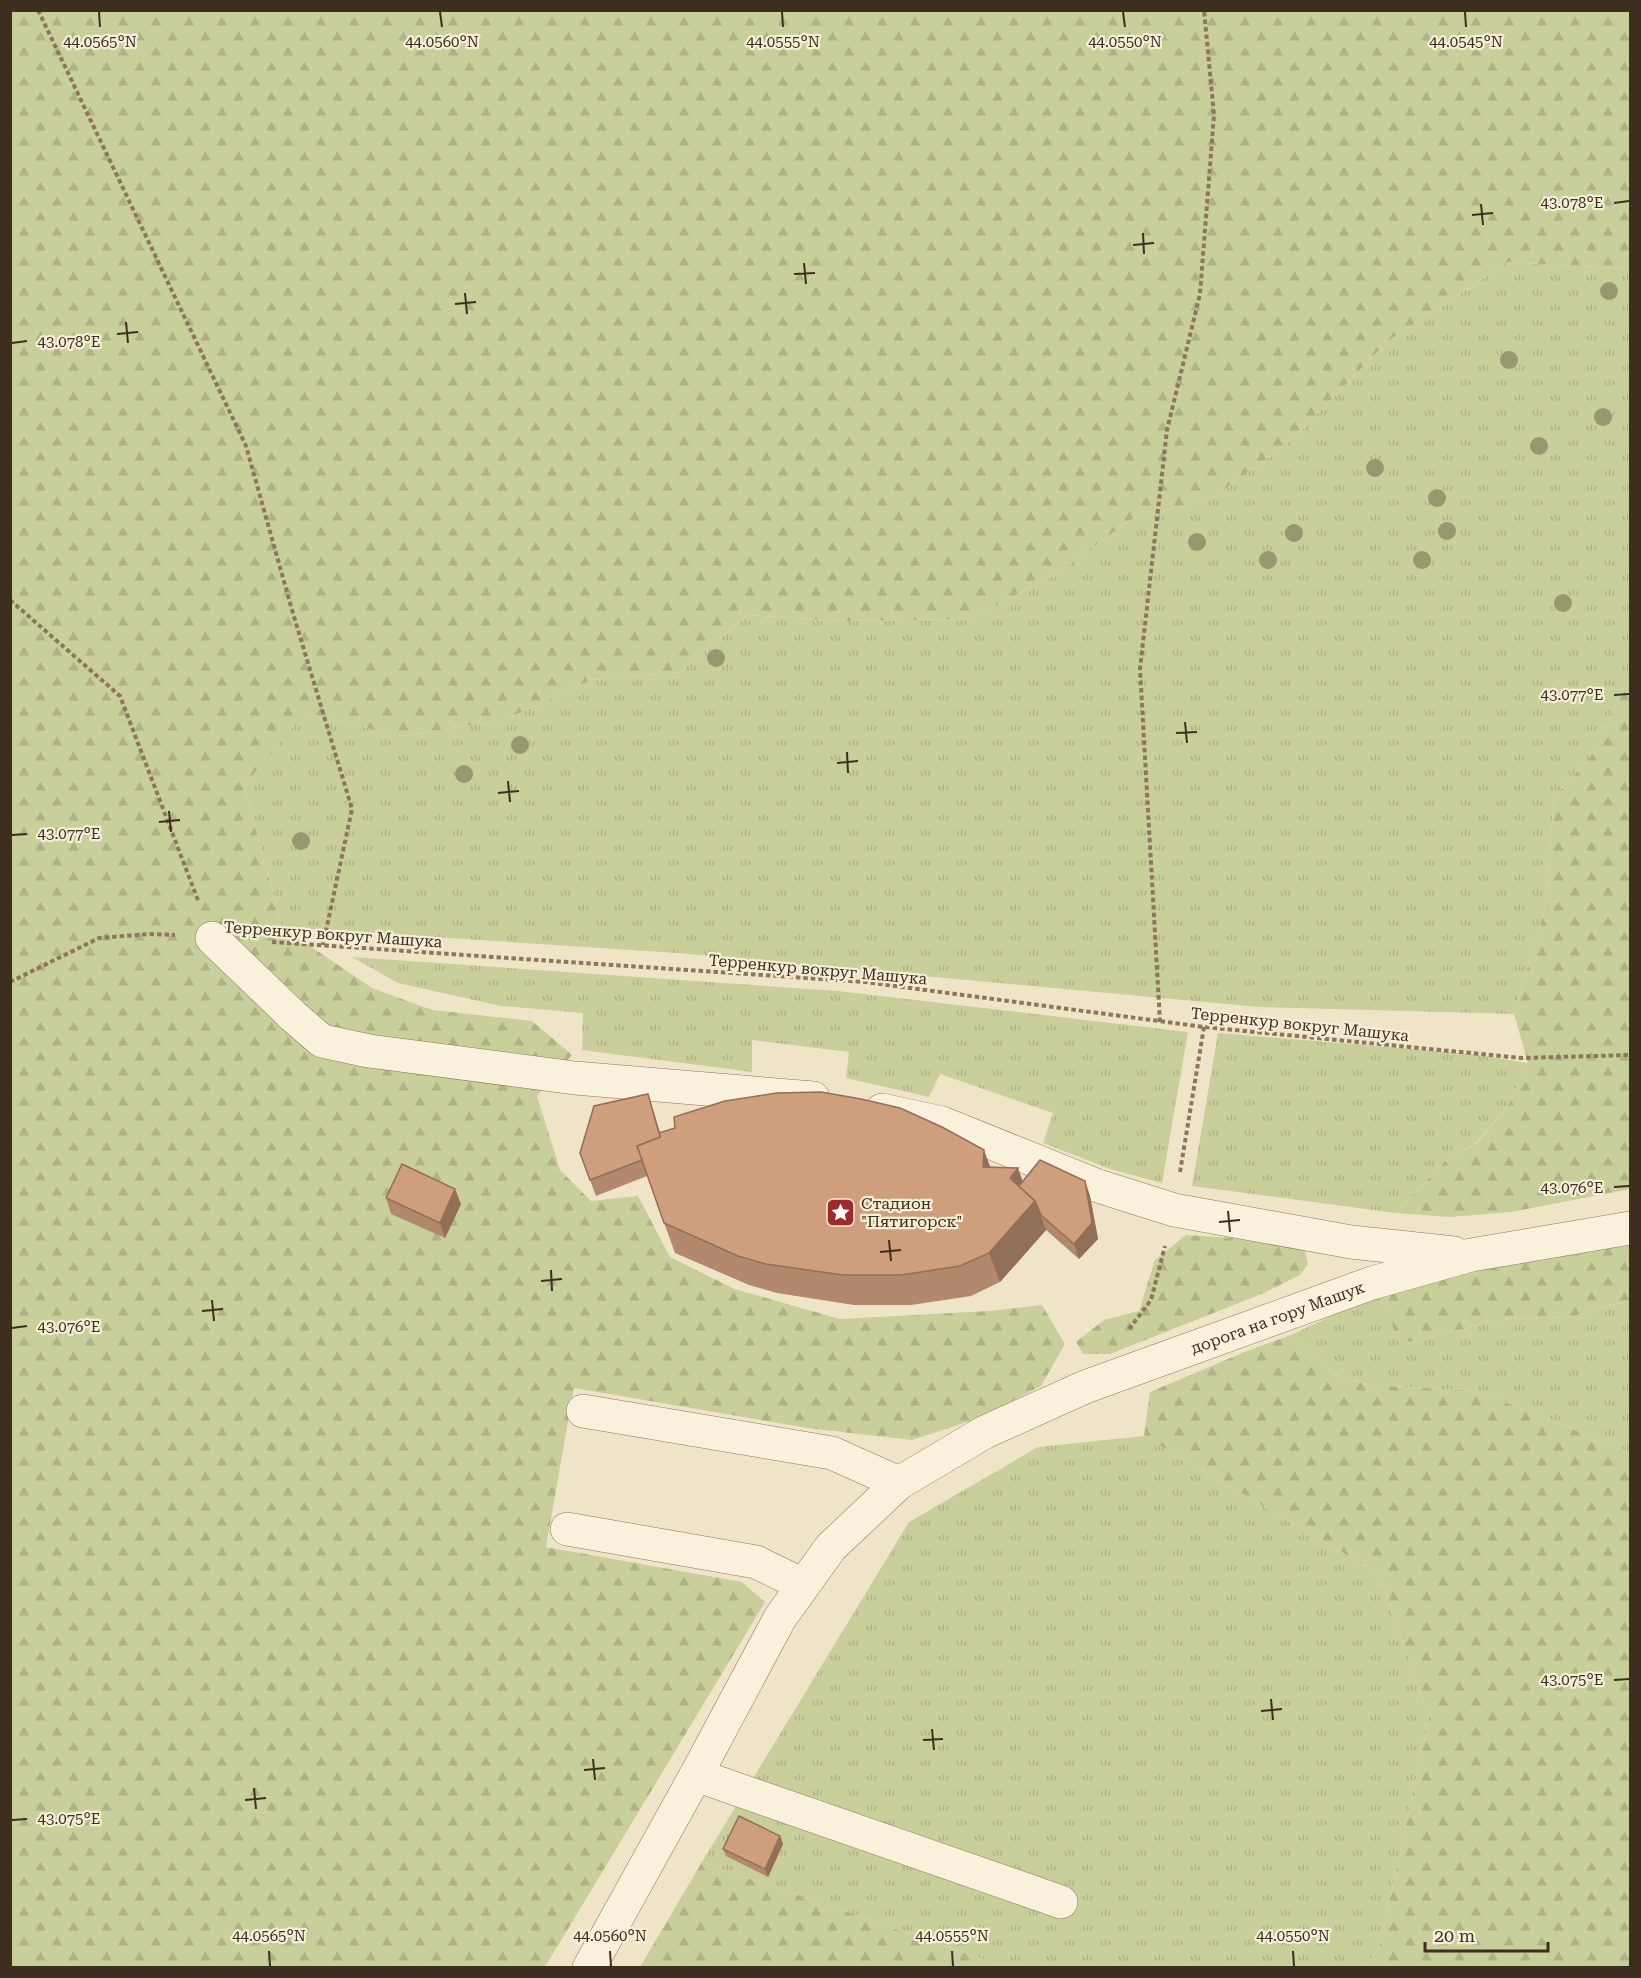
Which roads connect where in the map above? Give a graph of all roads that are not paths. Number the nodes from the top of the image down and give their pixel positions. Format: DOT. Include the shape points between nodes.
graph roads {
  1 [pos="212,938"];
  2 [pos="1630,1228"];
  3 [pos="1471,1255"];
  4 [pos="583,1411"];
  5 [pos="899,1483"];
  6 [pos="567,1529"];
  7 [pos="803,1585"];
  8 [pos="696,1775"];
  9 [pos="1060,1902"];
  10 [pos="589,1968"];
  1 -- 3 [label="street" via="322,1041 369,1051 575,1078 822,1098 942,1123 1098,1186 1174,1210 1351,1242"];
  2 -- 3 [label="street, дорога на гору Машук"];
  3 -- 5 [label="street, дорога на гору Машук" via="1372,1282 1085,1387 985,1432"];
  4 -- 5 [label="street" via="832,1453"];
  5 -- 7 [label="street, дорога на гору Машук" via="831,1547"];
  6 -- 7 [label="street" via="756,1562"];
  7 -- 8 [label="street, дорога на гору Машук" via="780,1618"];
  8 -- 9 [label="street"];
  8 -- 10 [label="street, дорога на гору Машук"];
}
